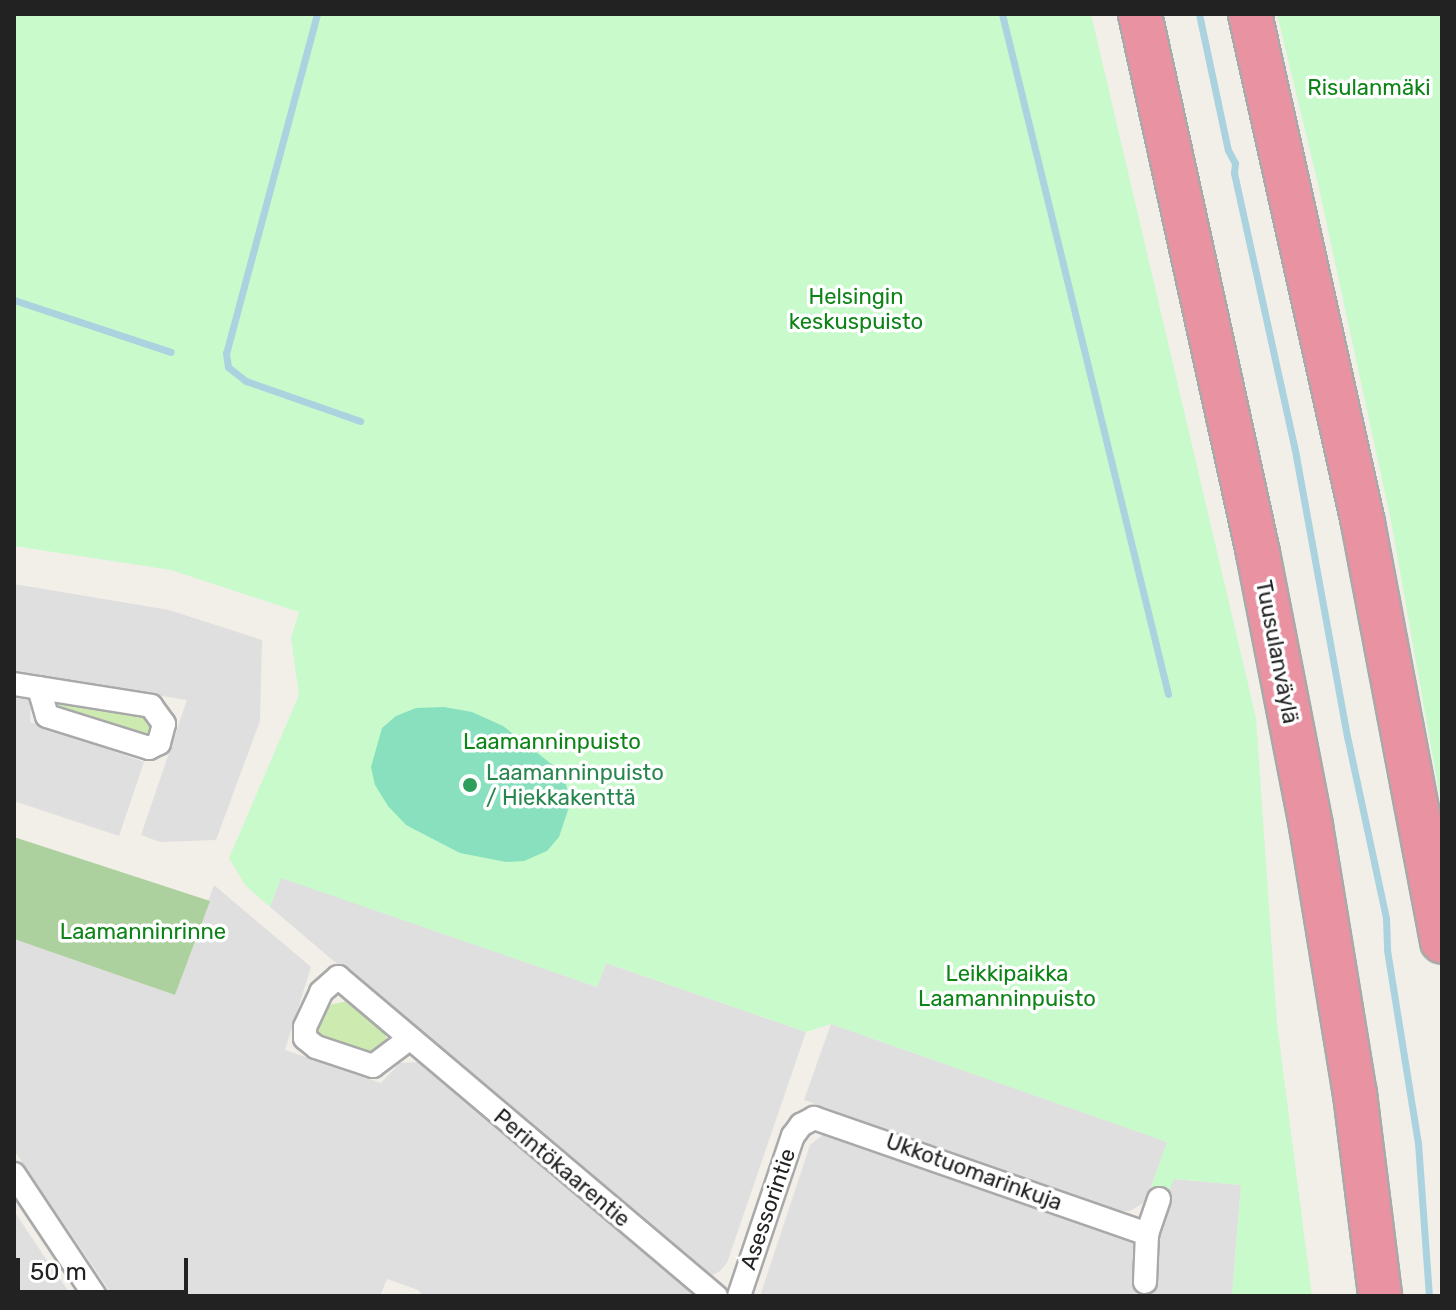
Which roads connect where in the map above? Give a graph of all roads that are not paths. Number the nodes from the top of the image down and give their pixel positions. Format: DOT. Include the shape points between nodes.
graph roads {
  1 [pos="1140,14"];
  2 [pos="1250,14"];
  3 [pos="14,684"];
  4 [pos="39,688"];
  5 [pos="1442,942"];
  6 [pos="409,1039"];
  7 [pos="801,1125"];
  8 [pos="14,1174"];
  9 [pos="1159,1199"];
  10 [pos="1147,1234"];
  11 [pos="1145,1282"];
  12 [pos="95,1296"];
  13 [pos="716,1296"];
  14 [pos="739,1296"];
  15 [pos="1380,1296"];
  1 -- 15 [label="highway, Tuusulanväylä" via="1255,538 1311,826 1355,1094"];
  2 -- 5 [label="highway" via="1363,523"];
  3 -- 4 [label="street"];
  4 -- 4 [label="street" via="151,706 164,724 159,743 149,748 47,716"];
  6 -- 6 [label="street, Perintökaarentie" via="338,977 321,992 305,1027 305,1038 316,1047 373,1066"];
  6 -- 13 [label="street, Perintökaarentie"];
  7 -- 10 [label="street, Ukkotuomarinkuja" via="823,1119"];
  7 -- 14 [label="street, Asessorintie" via="785,1156"];
  8 -- 12 [label="street"];
  9 -- 10 [label="street"];
  10 -- 11 [label="street"];
}
